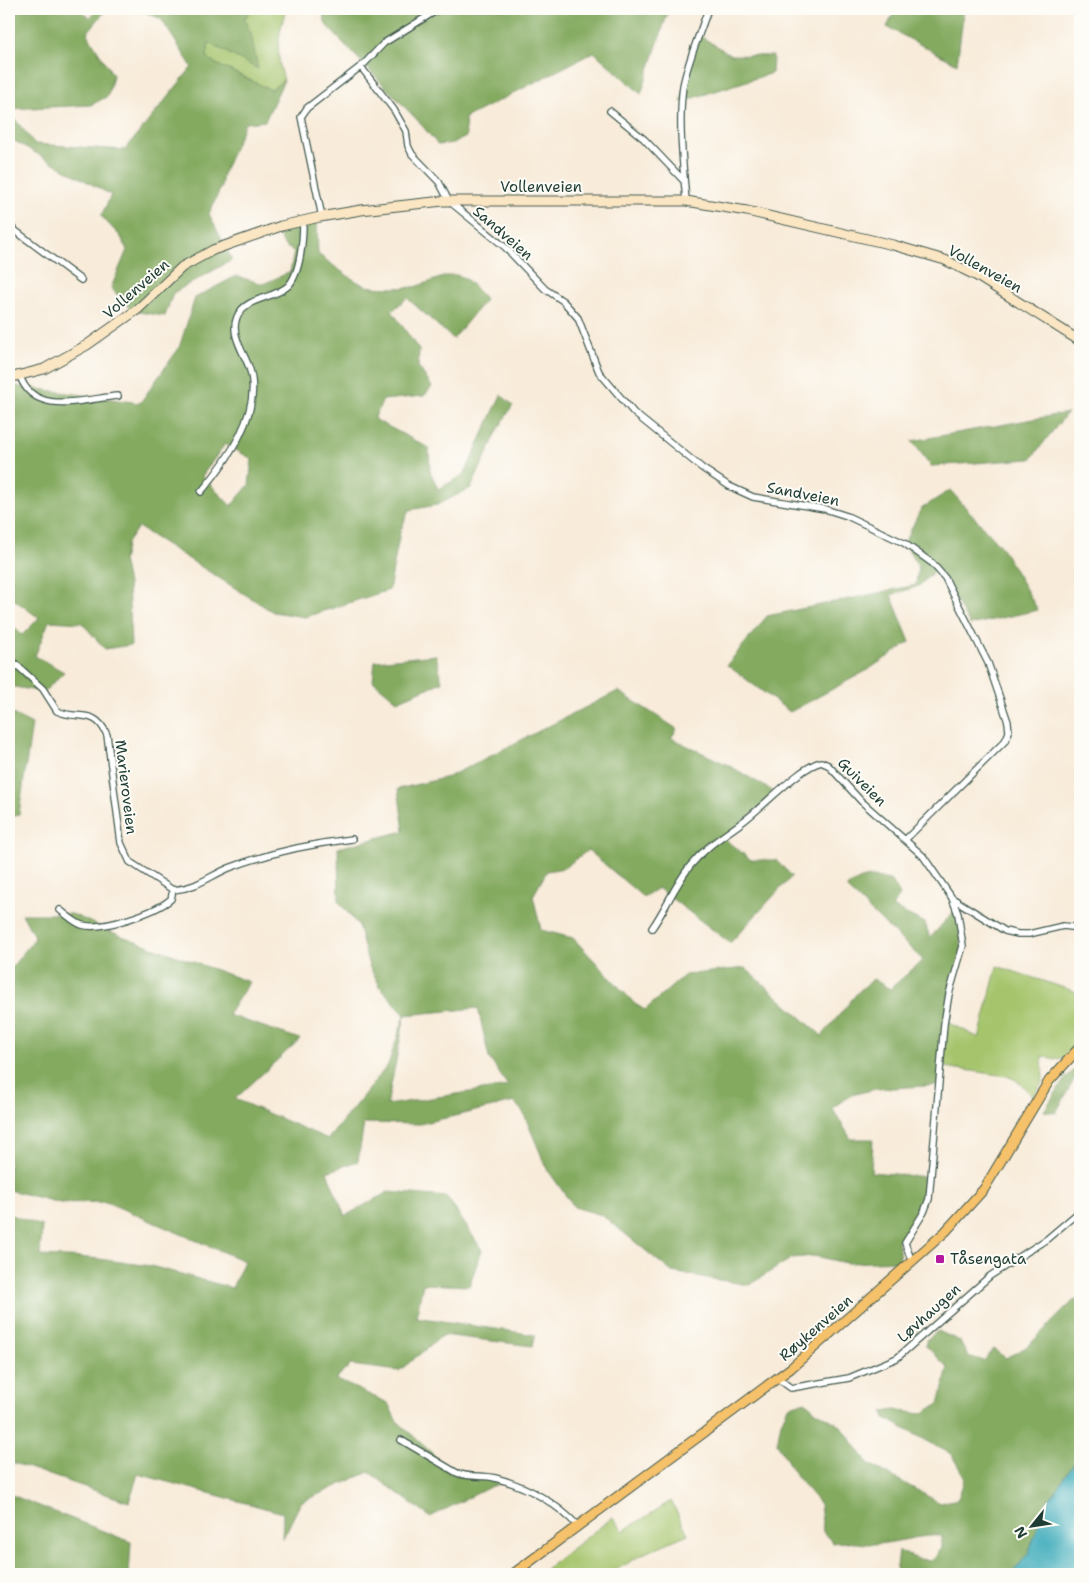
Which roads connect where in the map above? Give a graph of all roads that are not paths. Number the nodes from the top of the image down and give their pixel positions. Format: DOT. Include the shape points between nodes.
graph roads {
  1 [pos="439,9"];
  2 [pos="708,9"];
  3 [pos="361,67"];
  4 [pos="610,111"];
  5 [pos="684,182"];
  6 [pos="686,200"];
  7 [pos="449,201"];
  8 [pos="322,217"];
  9 [pos="303,221"];
  10 [pos="9,226"];
  11 [pos="81,280"];
  12 [pos="1080,340"];
  13 [pos="20,376"];
  14 [pos="9,378"];
  15 [pos="118,396"];
  16 [pos="200,492"];
  17 [pos="9,658"];
  18 [pos="352,839"];
  19 [pos="906,839"];
  20 [pos="172,890"];
  21 [pos="952,898"];
  22 [pos="60,910"];
  23 [pos="652,928"];
  24 [pos="1080,928"];
  25 [pos="1080,1047"];
  26 [pos="1080,1211"];
  27 [pos="912,1262"];
  28 [pos="777,1378"];
  29 [pos="402,1440"];
  30 [pos="578,1526"];
  31 [pos="514,1574"];
  1 -- 3 [label="street" via="384,43"];
  2 -- 5 [label="street" via="684,84 681,111"];
  3 -- 7 [label="street" via="394,110 406,132 412,154 439,182"];
  3 -- 8 [label="street" via="307,108 300,117"];
  4 -- 5 [label="street" via="644,139"];
  5 -- 6 [label="street"];
  6 -- 7 [label="main road, Vollenveien"];
  6 -- 12 [label="main road, Vollenveien" via="869,239 945,260 977,276"];
  7 -- 8 [label="main road, Vollenveien" via="386,206"];
  7 -- 19 [label="street, Sandveien" via="505,247 551,294 564,301 578,318 598,372 634,413 702,468 729,486 754,497 847,516 923,554 945,578 988,663 1009,732 1005,740"];
  8 -- 9 [label="main road, Vollenveien"];
  9 -- 13 [label="main road, Vollenveien" via="227,244 197,257 175,273 138,309 105,333 52,365"];
  9 -- 16 [label="street" via="303,244 291,282 283,290 258,300 238,314 234,326 249,367 254,397 250,416 217,473"];
  10 -- 11 [label="street"];
  13 -- 14 [label="main road, Vollenveien"];
  13 -- 15 [label="street" via="27,389 47,402"];
  17 -- 20 [label="street, Marieroveien" via="43,689 57,711 95,718 104,727 125,855 130,862"];
  18 -- 20 [label="street" via="309,844 228,869 199,885"];
  19 -- 21 [label="street, Guiveien" via="924,856"];
  19 -- 23 [label="street, Guiveien" via="861,801 828,765 816,763 702,852 688,868"];
  20 -- 22 [label="street" via="171,899 152,911 104,924 83,925"];
  21 -- 24 [label="street, Guiveien" via="1005,930 1018,934 1063,926"];
  21 -- 27 [label="street" via="960,919 963,946 944,1024 929,1199 905,1243"];
  25 -- 27 [label="main road, Røykenveien" via="1044,1088 984,1189 962,1216"];
  26 -- 28 [label="street, Løvhaugen" via="1047,1239 990,1276 897,1358 849,1378 791,1388"];
  27 -- 28 [label="main road, Røykenveien"];
  28 -- 30 [label="main road, Røykenveien"];
  29 -- 30 [label="street" via="467,1477 495,1478 540,1495"];
  30 -- 31 [label="main road, Røykenveien"];
}
